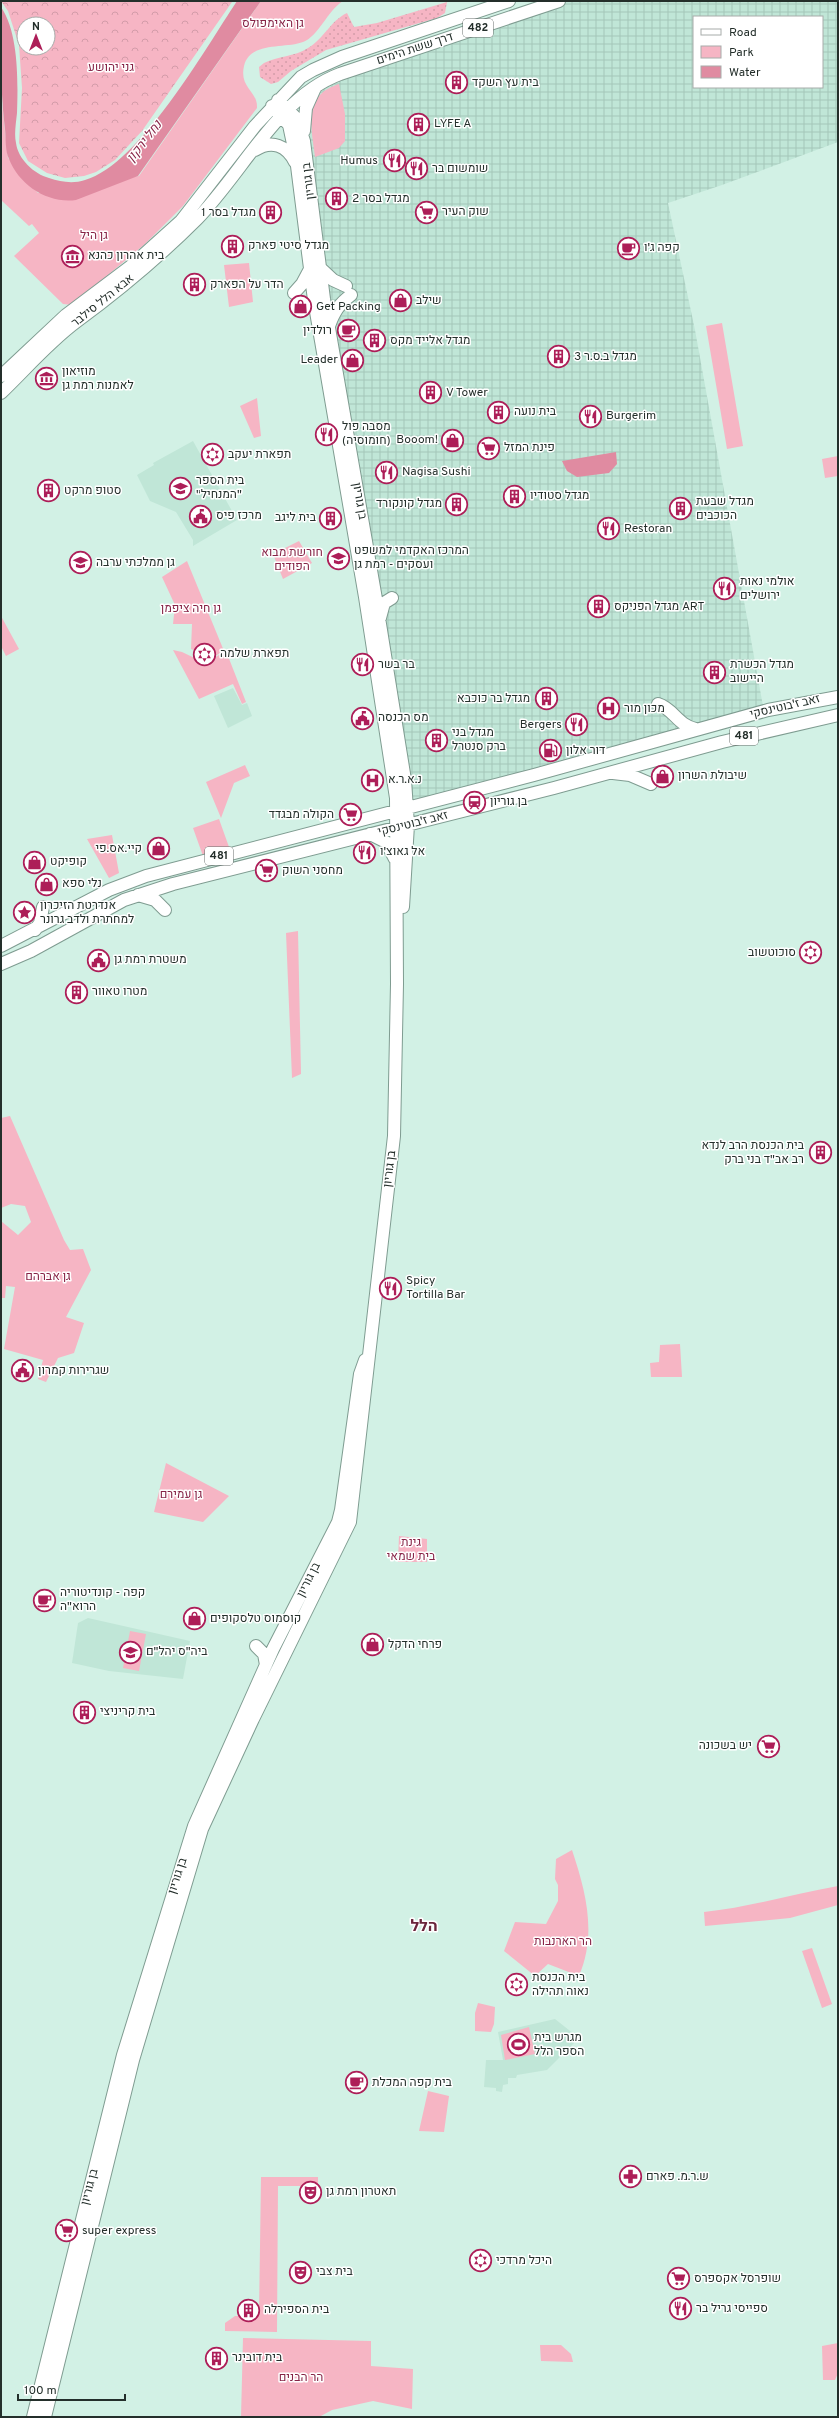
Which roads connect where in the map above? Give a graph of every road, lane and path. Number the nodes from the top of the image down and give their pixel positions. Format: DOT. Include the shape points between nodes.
graph roads {
  1 [pos="509,1"];
  2 [pos="559,1"];
  3 [pos="316,85"];
  4 [pos="275,103"];
  5 [pos="284,112"];
  6 [pos="304,141"];
  7 [pos="253,152"];
  8 [pos="297,166"];
  9 [pos="315,268"];
  10 [pos="294,293"];
  11 [pos="329,327"];
  12 [pos="1,376"];
  13 [pos="1,393"];
  14 [pos="392,598"];
  15 [pos="379,621"];
  16 [pos="838,697"];
  17 [pos="658,704"];
  18 [pos="838,715"];
  19 [pos="696,729"];
  20 [pos="604,774"];
  21 [pos="651,784"];
  22 [pos="402,809"];
  23 [pos="403,826"];
  24 [pos="370,834"];
  25 [pos="396,861"];
  26 [pos="172,884"];
  27 [pos="138,895"];
  28 [pos="43,907"];
  29 [pos="34,931"];
  30 [pos="1,946"];
  31 [pos="1,964"];
  32 [pos="397,984"];
  33 [pos="368,1353"];
  34 [pos="256,1646"];
  35 [pos="266,1665"];
  36 [pos="33,2417"];
  37 [pos="45,2417"];
  1 -- 4 [label="main road, דרך ששת הימים / 482" via="326,64 301,77"];
  2 -- 3 [label="main road, דרך ששת הימים / 482" via="340,74"];
  3 -- 5 [label="main road, דרך ששת הימים / 482"];
  3 -- 6 [label="main road" via="306,108"];
  4 -- 5 [label="main road, בן גוריון"];
  4 -- 12 [label="main road, אבא הלל סילבר / 482" via="181,221 131,266 66,315"];
  5 -- 6 [label="main road, בן גוריון" via="300,125"];
  5 -- 7 [label="main road, אבא הלל סילבר / 482"];
  5 -- 8 [label="main road, בן גוריון" via="291,130"];
  6 -- 9 [label="main road, בן גוריון"];
  7 -- 8 [label="main road" via="266,145 279,145 288,151"];
  7 -- 13 [label="main road, אבא הלל סילבר / 482" via="226,188 168,247 75,323"];
  8 -- 9 [label="main road, בן גוריון"];
  9 -- 10 [label="main road"];
  9 -- 11 [label="main road, בן גוריון"];
  9 -- 11 [label="main road" via="348,290 336,308"];
  9 -- 22 [label="main road, בן גוריון" via="367,611"];
  11 -- 15 [label="main road, בן גוריון"];
  14 -- 15 [label="main road" via="384,604"];
  15 -- 22 [label="main road, בן גוריון"];
  16 -- 19 [label="main road, זאב ז'בוטינסקי / 481" via="768,710"];
  17 -- 19 [label="main road" via="667,708 681,724"];
  18 -- 20 [label="main road, זאב ז'בוטינסקי / 481" via="722,742"];
  19 -- 22 [label="main road, זאב ז'בוטינסקי / 481"];
  20 -- 21 [label="main road" via="630,775"];
  20 -- 23 [label="main road, זאב ז'בוטינסקי / 481"];
  22 -- 23 [label="main road, בן גוריון"];
  22 -- 29 [label="main road, זאב ז'בוטינסקי / 481" via="127,882"];
  23 -- 24 [label="main road, זאב ז'בוטינסקי / 481"];
  23 -- 25 [label="main road, בן גוריון"];
  23 -- 32 [label="main road, בן גוריון"];
  24 -- 25 [label="main road" via="386,842"];
  24 -- 26 [label="main road, זאב ז'בוטינסקי / 481"];
  25 -- 32 [label="main road, בן גוריון"];
  26 -- 27 [label="main road, זאב ז'בוטינסקי / 481"];
  26 -- 27 [label="main road" via="165,910 155,900"];
  27 -- 31 [label="main road, זאב ז'בוטינסקי / 481"];
  28 -- 29 [label="main road" via="40,923"];
  29 -- 30 [label="main road, זאב ז'בוטינסקי / 481"];
  32 -- 33 [label="main road, בן גוריון" via="394,1136"];
  33 -- 35 [label="main road, בן גוריון" via="360,1374 338,1522"];
  33 -- 37 [label="main road, בן גוריון" via="368,1376 350,1522 202,1829 133,2060"];
  34 -- 35 [label="main road" via="264,1654"];
  35 -- 36 [label="main road, בן גוריון" via="194,1826 174,1888 123,2055"];
}
